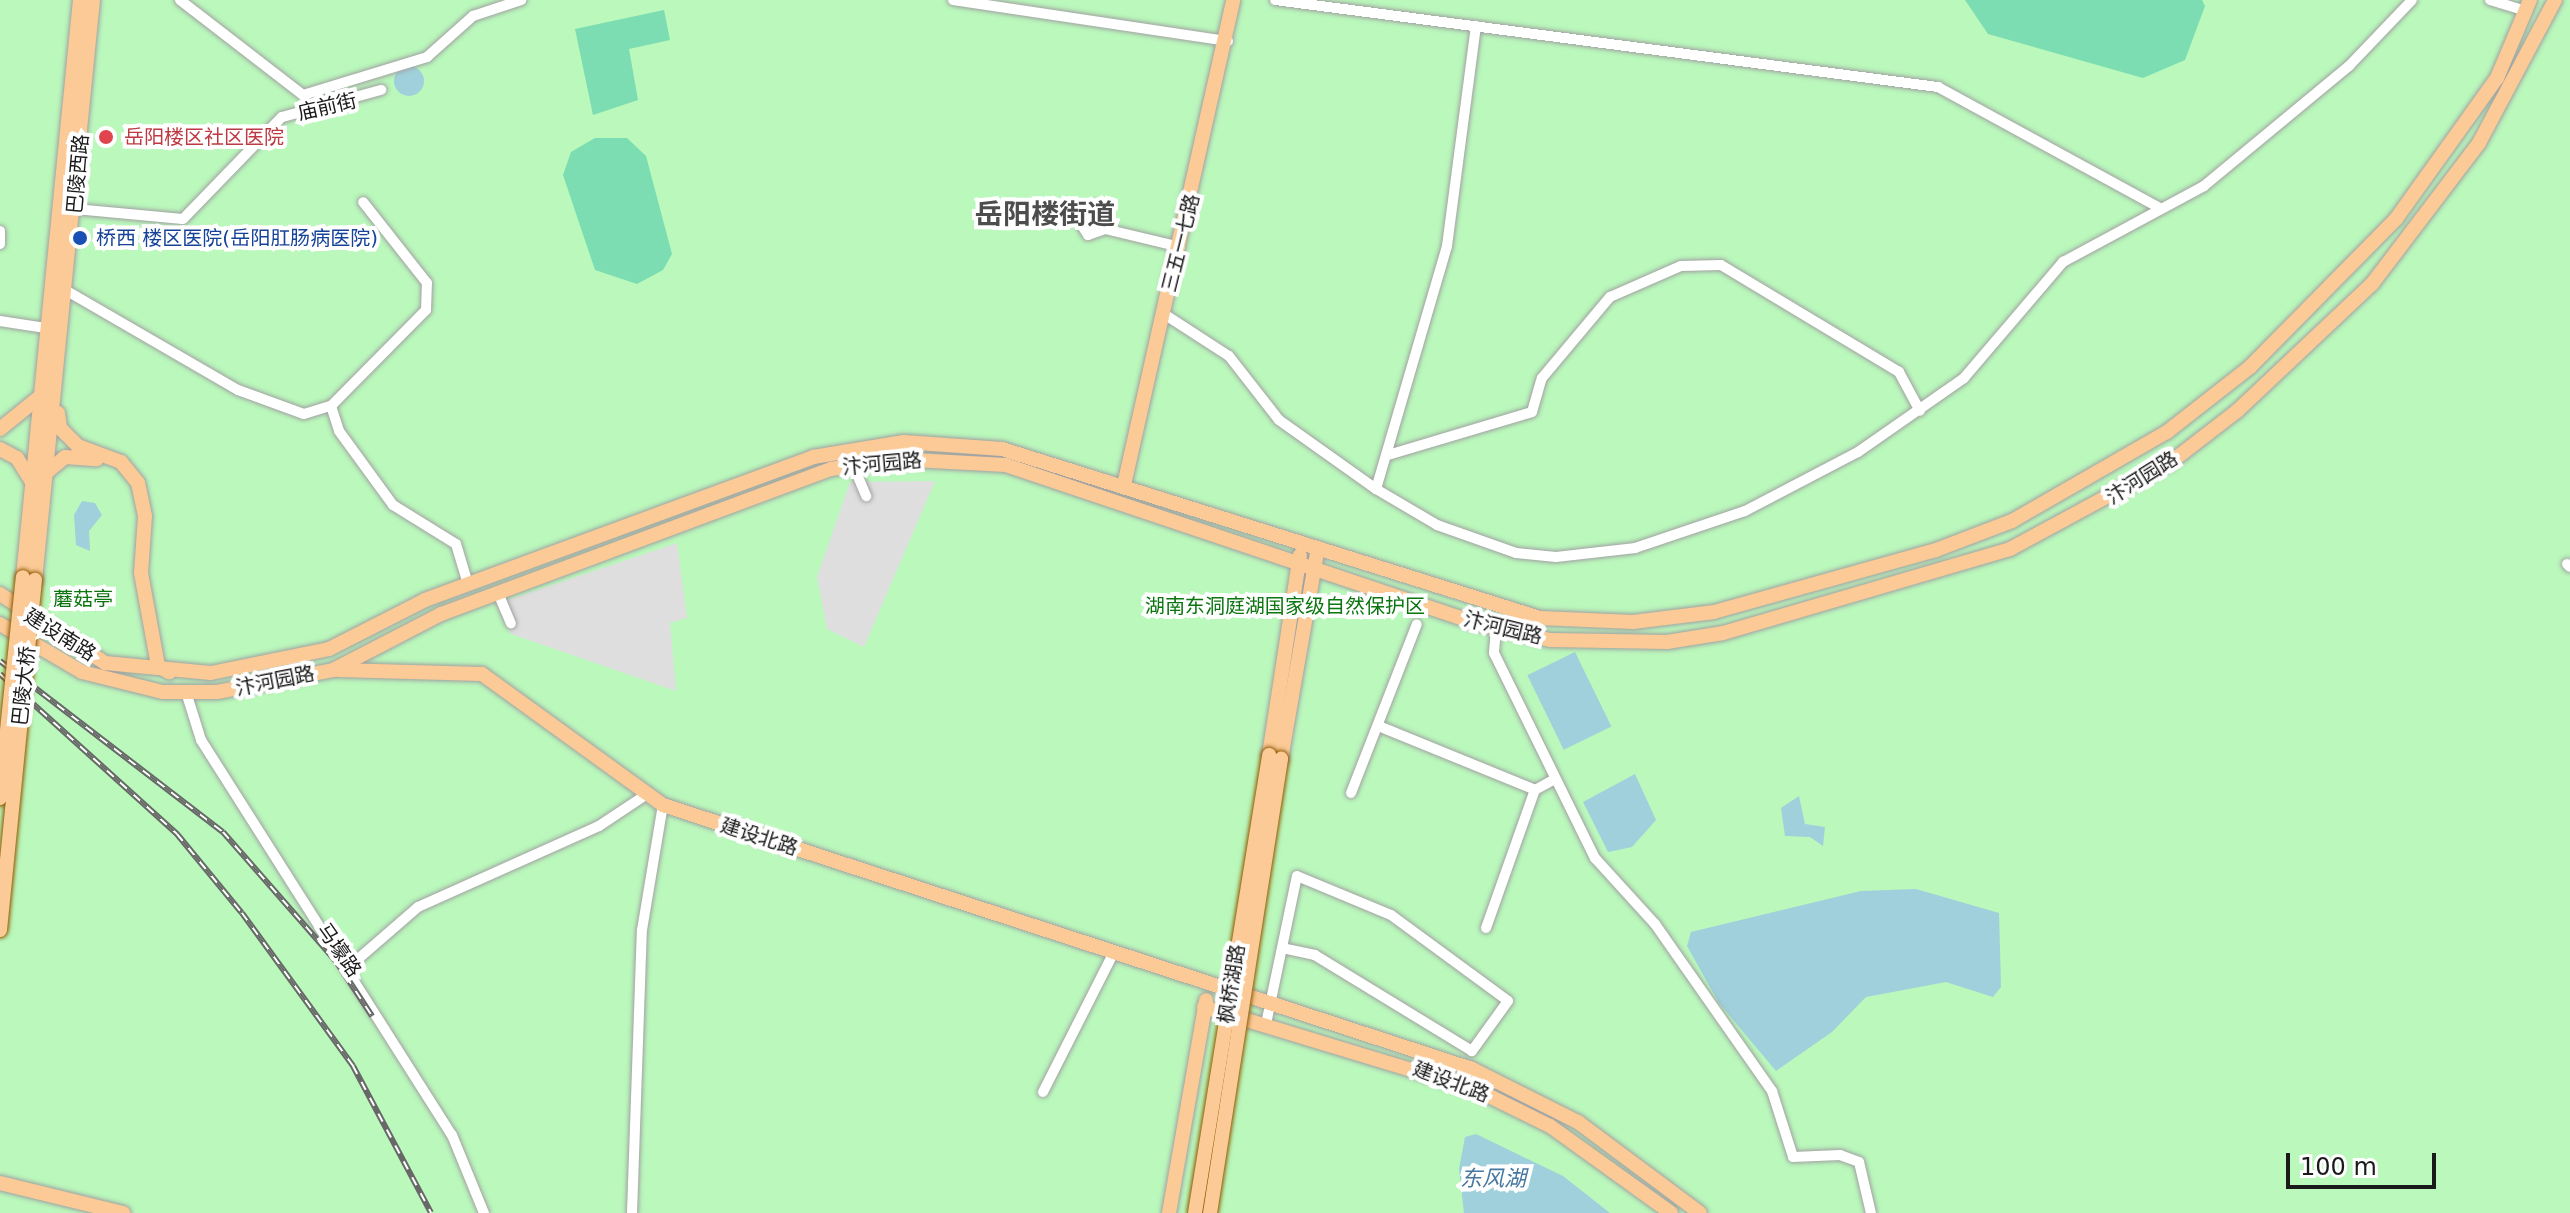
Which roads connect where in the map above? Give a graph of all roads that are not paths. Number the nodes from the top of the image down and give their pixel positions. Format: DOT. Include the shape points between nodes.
graph roads {
  1 [pos="80,0"];
  2 [pos="93,0"];
  3 [pos="180,0"];
  4 [pos="521,0"];
  5 [pos="953,0"];
  6 [pos="1233,0"];
  7 [pos="1275,0"];
  8 [pos="2412,0"];
  9 [pos="2490,0"];
  10 [pos="2555,0"];
  11 [pos="2527,6"];
  12 [pos="1476,26"];
  13 [pos="1228,41"];
  14 [pos="381,90"];
  15 [pos="363,202"];
  16 [pos="2158,207"];
  17 [pos="75,209"];
  18 [pos="1105,229"];
  19 [pos="0,231"];
  20 [pos="0,244"];
  21 [pos="1180,247"];
  22 [pos="67,291"];
  23 [pos="1164,314"];
  24 [pos="0,321"];
  25 [pos="45,328"];
  26 [pos="48,394"];
  27 [pos="331,406"];
  28 [pos="1920,411"];
  29 [pos="39,427"];
  30 [pos="0,429"];
  31 [pos="50,443"];
  32 [pos="0,449"];
  33 [pos="1388,455"];
  34 [pos="121,462"];
  35 [pos="853,465"];
  36 [pos="36,480"];
  37 [pos="1124,485"];
  38 [pos="1376,489"];
  39 [pos="866,496"];
  40 [pos="1185,505"];
  41 [pos="1179,522"];
  42 [pos="1302,542"];
  43 [pos="1318,548"];
  44 [pos="1299,564"];
  45 [pos="1314,568"];
  46 [pos="29,578"];
  47 [pos="468,584"];
  48 [pos="498,593"];
  49 [pos="0,594"];
  50 [pos="511,623"];
  51 [pos="0,624"];
  52 [pos="1417,624"];
  53 [pos="1496,629"];
  54 [pos="333,670"];
  55 [pos="172,674"];
  56 [pos="163,692"];
  57 [pos="186,692"];
  58 [pos="1381,727"];
  59 [pos="1275,757"];
  60 [pos="1553,780"];
  61 [pos="1535,790"];
  62 [pos="1351,793"];
  63 [pos="644,796"];
  64 [pos="0,798"];
  65 [pos="663,805"];
  66 [pos="1486,928"];
  67 [pos="0,930"];
  68 [pos="1283,948"];
  69 [pos="1113,954"];
  70 [pos="350,966"];
  71 [pos="1208,988"];
  72 [pos="1270,1006"];
  73 [pos="1204,1007"];
  74 [pos="1266,1024"];
  75 [pos="1043,1092"];
  76 [pos="0,1183"];
  77 [pos="123,1213"];
  78 [pos="484,1213"];
  79 [pos="632,1213"];
  80 [pos="1169,1213"];
  81 [pos="1195,1213"];
  82 [pos="1210,1213"];
  83 [pos="1671,1213"];
  84 [pos="1700,1213"];
  85 [pos="1871,1213"];
  1 -- 25 [label="main road, 巴陵西路"];
  2 -- 17 [label="main road, 巴陵西路"];
  3 -- 4 [label="street" via="303,95 427,57 473,16"];
  5 -- 13 [label="street"];
  6 -- 13 [label="main road, 三五一七路"];
  7 -- 12 [label="street"];
  8 -- 16 [label="street" via="2349,66 2204,186"];
  9 -- 11 [label="street"];
  10 -- 53 [label="main road, 汴河园路" via="2471,154 2372,284 2237,411 2106,501 2010,549 1930,577 1723,633 1608,643"];
  11 -- 43 [label="main road, 汴河园路" via="2497,78 2445,154 2396,219 2317,302 2167,432 2012,521 1936,550 1714,612 1633,622 1540,618"];
  12 -- 16 [label="street" via="1938,87"];
  12 -- 33 [label="street" via="1447,246"];
  13 -- 21 [label="main road, 三五一七路"];
  14 -- 17 [label="street, 庙前街" via="282,117 183,219"];
  15 -- 27 [label="street" via="427,283 426,310"];
  16 -- 28 [label="street" via="2063,262 1964,378"];
  17 -- 22 [label="main road, 巴陵西路"];
  18 -- 21 [label="street"];
  19 -- 20 [label="street"];
  21 -- 23 [label="main road, 三五一七路"];
  22 -- 26 [label="main road, 巴陵西路"];
  22 -- 27 [label="street" via="238,390 304,414"];
  23 -- 37 [label="main road, 三五一七路"];
  23 -- 38 [label="street" via="1229,356 1279,420"];
  24 -- 25 [label="street"];
  25 -- 26 [label="main road, 巴陵西路"];
  26 -- 29 [label="main road, 巴陵西路"];
  26 -- 30 [label="main road"];
  26 -- 31 [label="main road, 巴陵西路"];
  26 -- 34 [label="main road" via="60,428 78,446"];
  27 -- 47 [label="street" via="334,424 393,505 456,544"];
  28 -- 33 [label="street" via="1899,372 1721,265 1681,266 1610,297 1542,378 1532,412"];
  28 -- 38 [label="street" via="1745,511 1602,555 1516,553 1437,525"];
  29 -- 36 [label="main road, 巴陵大桥"];
  31 -- 36 [label="main road, 巴陵大桥"];
  32 -- 36 [label="main road" via="17,458"];
  33 -- 38 [label="street"];
  34 -- 36 [label="main road" via="65,457"];
  34 -- 55 [label="main road" via="138,483 145,516 141,573 158,666"];
  35 -- 39 [label="street"];
  35 -- 41 [label="main road, 汴河园路" via="895,459 1006,465"];
  35 -- 48 [label="main road, 汴河园路"];
  36 -- 46 [label="main road, 巴陵大桥"];
  37 -- 40 [label="main road, 汴河园路"];
  37 -- 47 [label="main road, 汴河园路" via="973,445 851,448"];
  40 -- 41 [label="main road" via="1192,514"];
  40 -- 42 [label="main road, 汴河园路"];
  41 -- 44 [label="main road, 汴河园路"];
  42 -- 43 [label="main road, 汴河园路"];
  42 -- 44 [label="main road"];
  43 -- 45 [label="main road"];
  44 -- 45 [label="main road, 汴河园路"];
  44 -- 59 [label="main road"];
  45 -- 53 [label="main road, 汴河园路"];
  45 -- 59 [label="main road"];
  46 -- 64 [label="main road, 巴陵大桥, bridge"];
  46 -- 67 [label="main road, 巴陵大桥, bridge"];
  47 -- 55 [label="main road, 汴河园路" via="329,649 211,673"];
  48 -- 50 [label="street"];
  48 -- 54 [label="main road, 汴河园路"];
  49 -- 55 [label="main road, 建设南路" via="105,663"];
  51 -- 56 [label="main road, 建设南路" via="82,672"];
  52 -- 58 [label="street"];
  53 -- 60 [label="street" via="1494,653"];
  54 -- 57 [label="main road, 汴河园路"];
  54 -- 63 [label="main road, 建设北路" via="482,674"];
  56 -- 57 [label="main road, 汴河园路"];
  57 -- 70 [label="street, 马壕路" via="201,740"];
  58 -- 61 [label="street"];
  58 -- 62 [label="street"];
  59 -- 81 [label="main road, 枫桥湖路, bridge"];
  59 -- 82 [label="main road, 枫桥湖路, bridge"];
  60 -- 61 [label="street"];
  60 -- 85 [label="street" via="1595,858 1655,924 1772,1091 1793,1157 1840,1155 1859,1162"];
  61 -- 66 [label="street"];
  63 -- 65 [label="main road, 建设北路"];
  63 -- 70 [label="street" via="599,826 418,907"];
  65 -- 69 [label="main road, 建设北路"];
  65 -- 79 [label="street" via="642,930"];
  68 -- 68 [label="street" via="1297,876 1391,915 1508,1001 1472,1051 1315,955"];
  68 -- 72 [label="street"];
  69 -- 71 [label="main road, 建设北路"];
  69 -- 75 [label="street"];
  70 -- 78 [label="street, 马壕路" via="452,1135"];
  71 -- 72 [label="main road, 建设北路"];
  71 -- 73 [label="main road"];
  72 -- 74 [label="street"];
  72 -- 84 [label="main road, 建设北路" via="1513,1087 1619,1149"];
  73 -- 74 [label="main road, 建设北路"];
  73 -- 80 [label="main road"];
  74 -- 83 [label="main road, 建设北路" via="1433,1073 1514,1107"];
  76 -- 77 [label="main road"];
}
